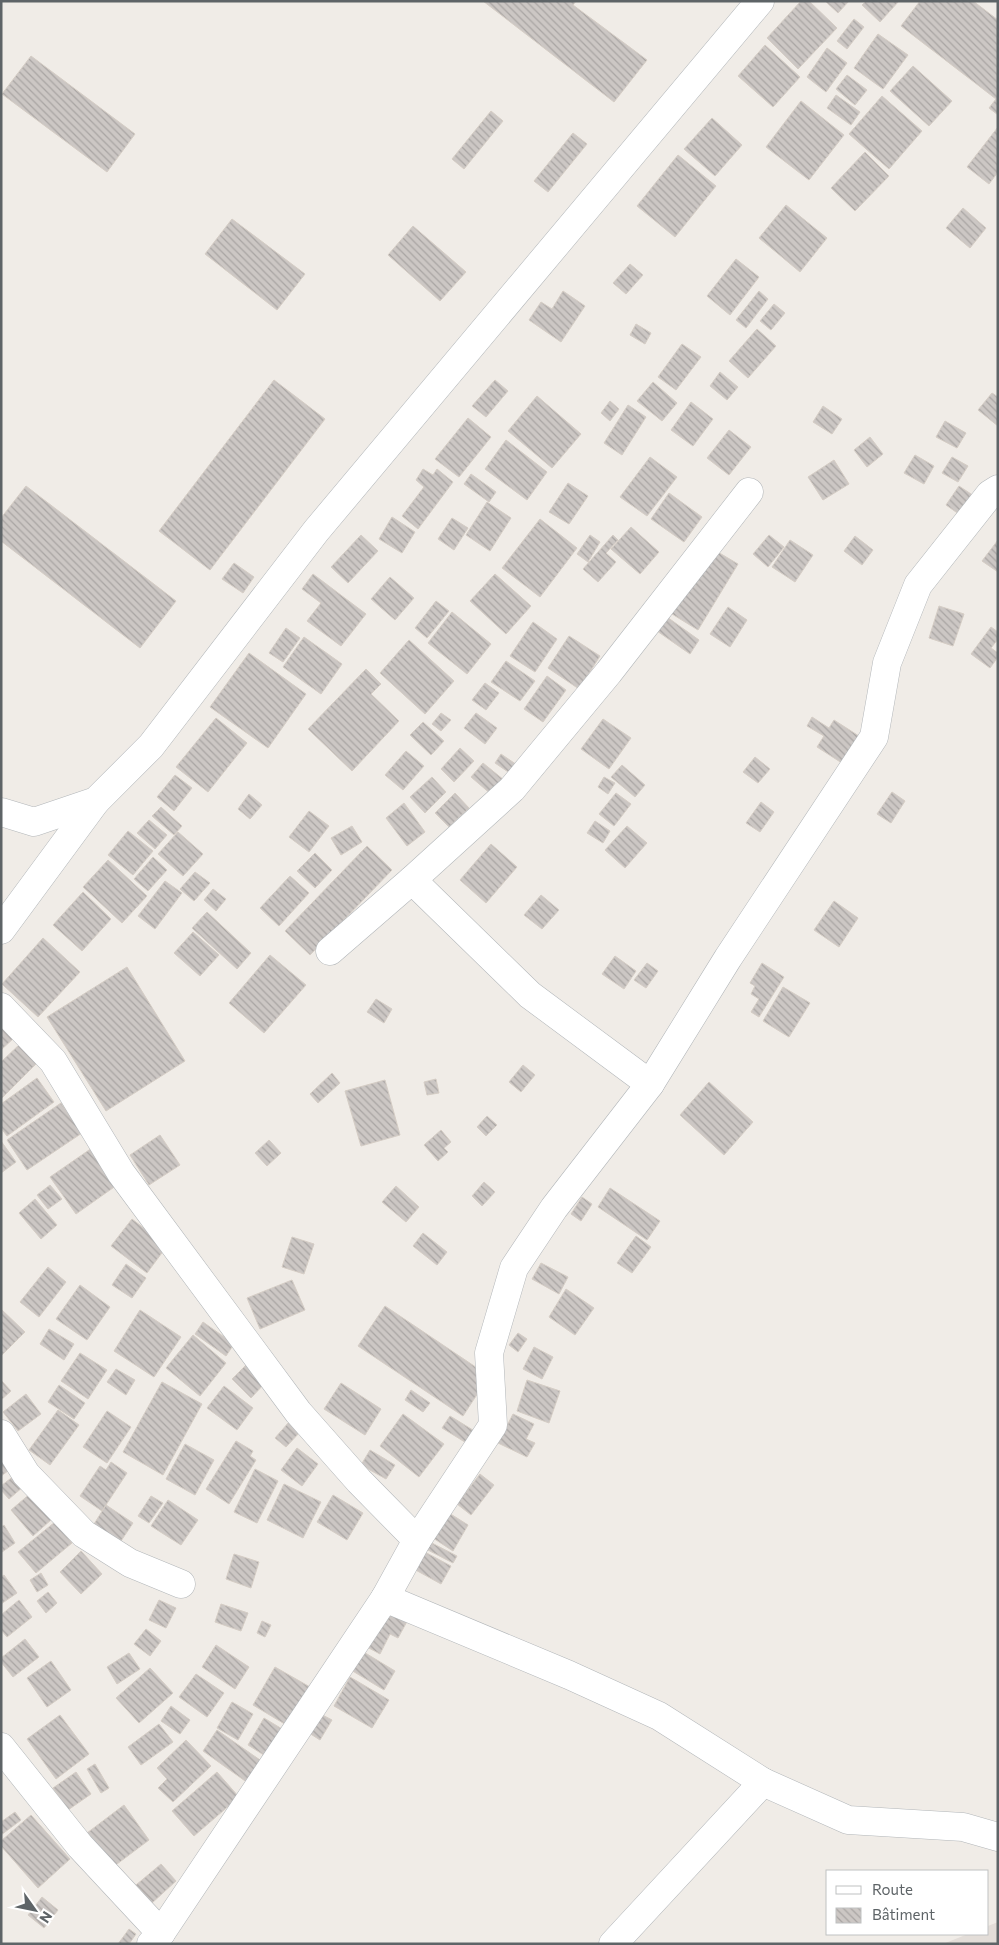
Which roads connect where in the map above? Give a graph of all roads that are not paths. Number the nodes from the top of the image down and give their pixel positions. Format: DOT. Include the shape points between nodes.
graph roads {
  1 [pos="760,1"];
  2 [pos="998,488"];
  3 [pos="749,492"];
  4 [pos="96,801"];
  5 [pos="1,812"];
  6 [pos="412,880"];
  7 [pos="1,930"];
  8 [pos="330,951"];
  9 [pos="1,1007"];
  10 [pos="650,1084"];
  11 [pos="1,1434"];
  12 [pos="417,1540"];
  13 [pos="181,1584"];
  14 [pos="385,1598"];
  15 [pos="5,1763"];
  16 [pos="763,1782"];
  17 [pos="998,1837"];
  18 [pos="156,1938"];
  19 [pos="613,1944"];
  1 -- 4 [label="street" via="316,531 151,746"];
  2 -- 10 [label="street" via="918,585 887,663 874,737 728,958"];
  3 -- 6 [label="street" via="609,672 512,789"];
  4 -- 5 [label="street" via="34,822"];
  4 -- 7 [label="street"];
  6 -- 8 [label="street"];
  6 -- 10 [label="street" via="530,995"];
  9 -- 12 [label="street" via="53,1061 121,1173 298,1412"];
  10 -- 12 [label="street" via="554,1208 514,1268 489,1353 493,1425"];
  11 -- 13 [label="street" via="26,1474 84,1534 130,1563"];
  12 -- 14 [label="street"];
  14 -- 16 [label="street" via="658,1716"];
  14 -- 18 [label="street"];
  15 -- 18 [label="street" via="80,1846"];
  16 -- 17 [label="street" via="848,1820 963,1827"];
  16 -- 19 [label="street"];
}
